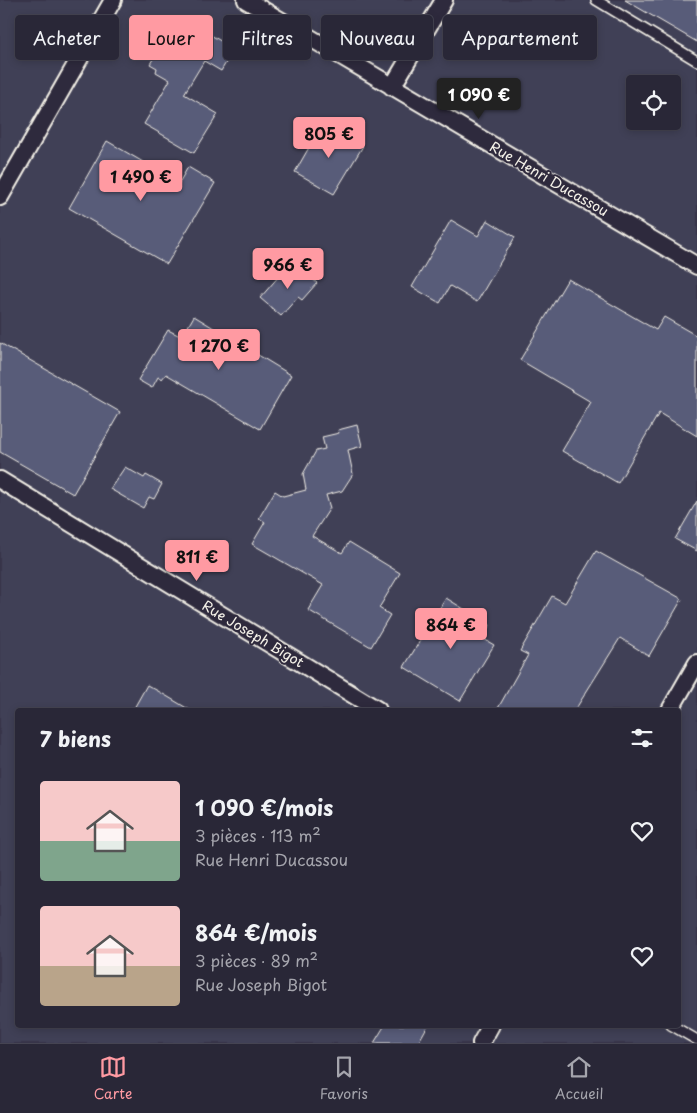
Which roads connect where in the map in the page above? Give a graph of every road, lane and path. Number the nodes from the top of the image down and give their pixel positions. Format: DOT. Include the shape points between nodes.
graph roads {
  1 [pos="113,0"];
  2 [pos="246,0"];
  3 [pos="444,0"];
  4 [pos="596,0"];
  5 [pos="697,61"];
  6 [pos="392,87"];
  7 [pos="0,197"];
  8 [pos="697,266"];
  9 [pos="0,480"];
  10 [pos="697,663"];
  11 [pos="375,708"];
  12 [pos="671,708"];
  13 [pos="489,1028"];
  14 [pos="676,1028"];
  15 [pos="697,1040"];
  16 [pos="481,1043"];
  1 -- 7 [label="street"];
  2 -- 6 [label="street, Rue Henri Ducassou"];
  3 -- 6 [label="street"];
  4 -- 5 [label="lane"];
  6 -- 8 [label="street, Rue Henri Ducassou"];
  9 -- 11 [label="street, Rue Joseph Bigot"];
  10 -- 12 [label="street"];
  13 -- 16 [label="street"];
  14 -- 15 [label="lane"];
}
